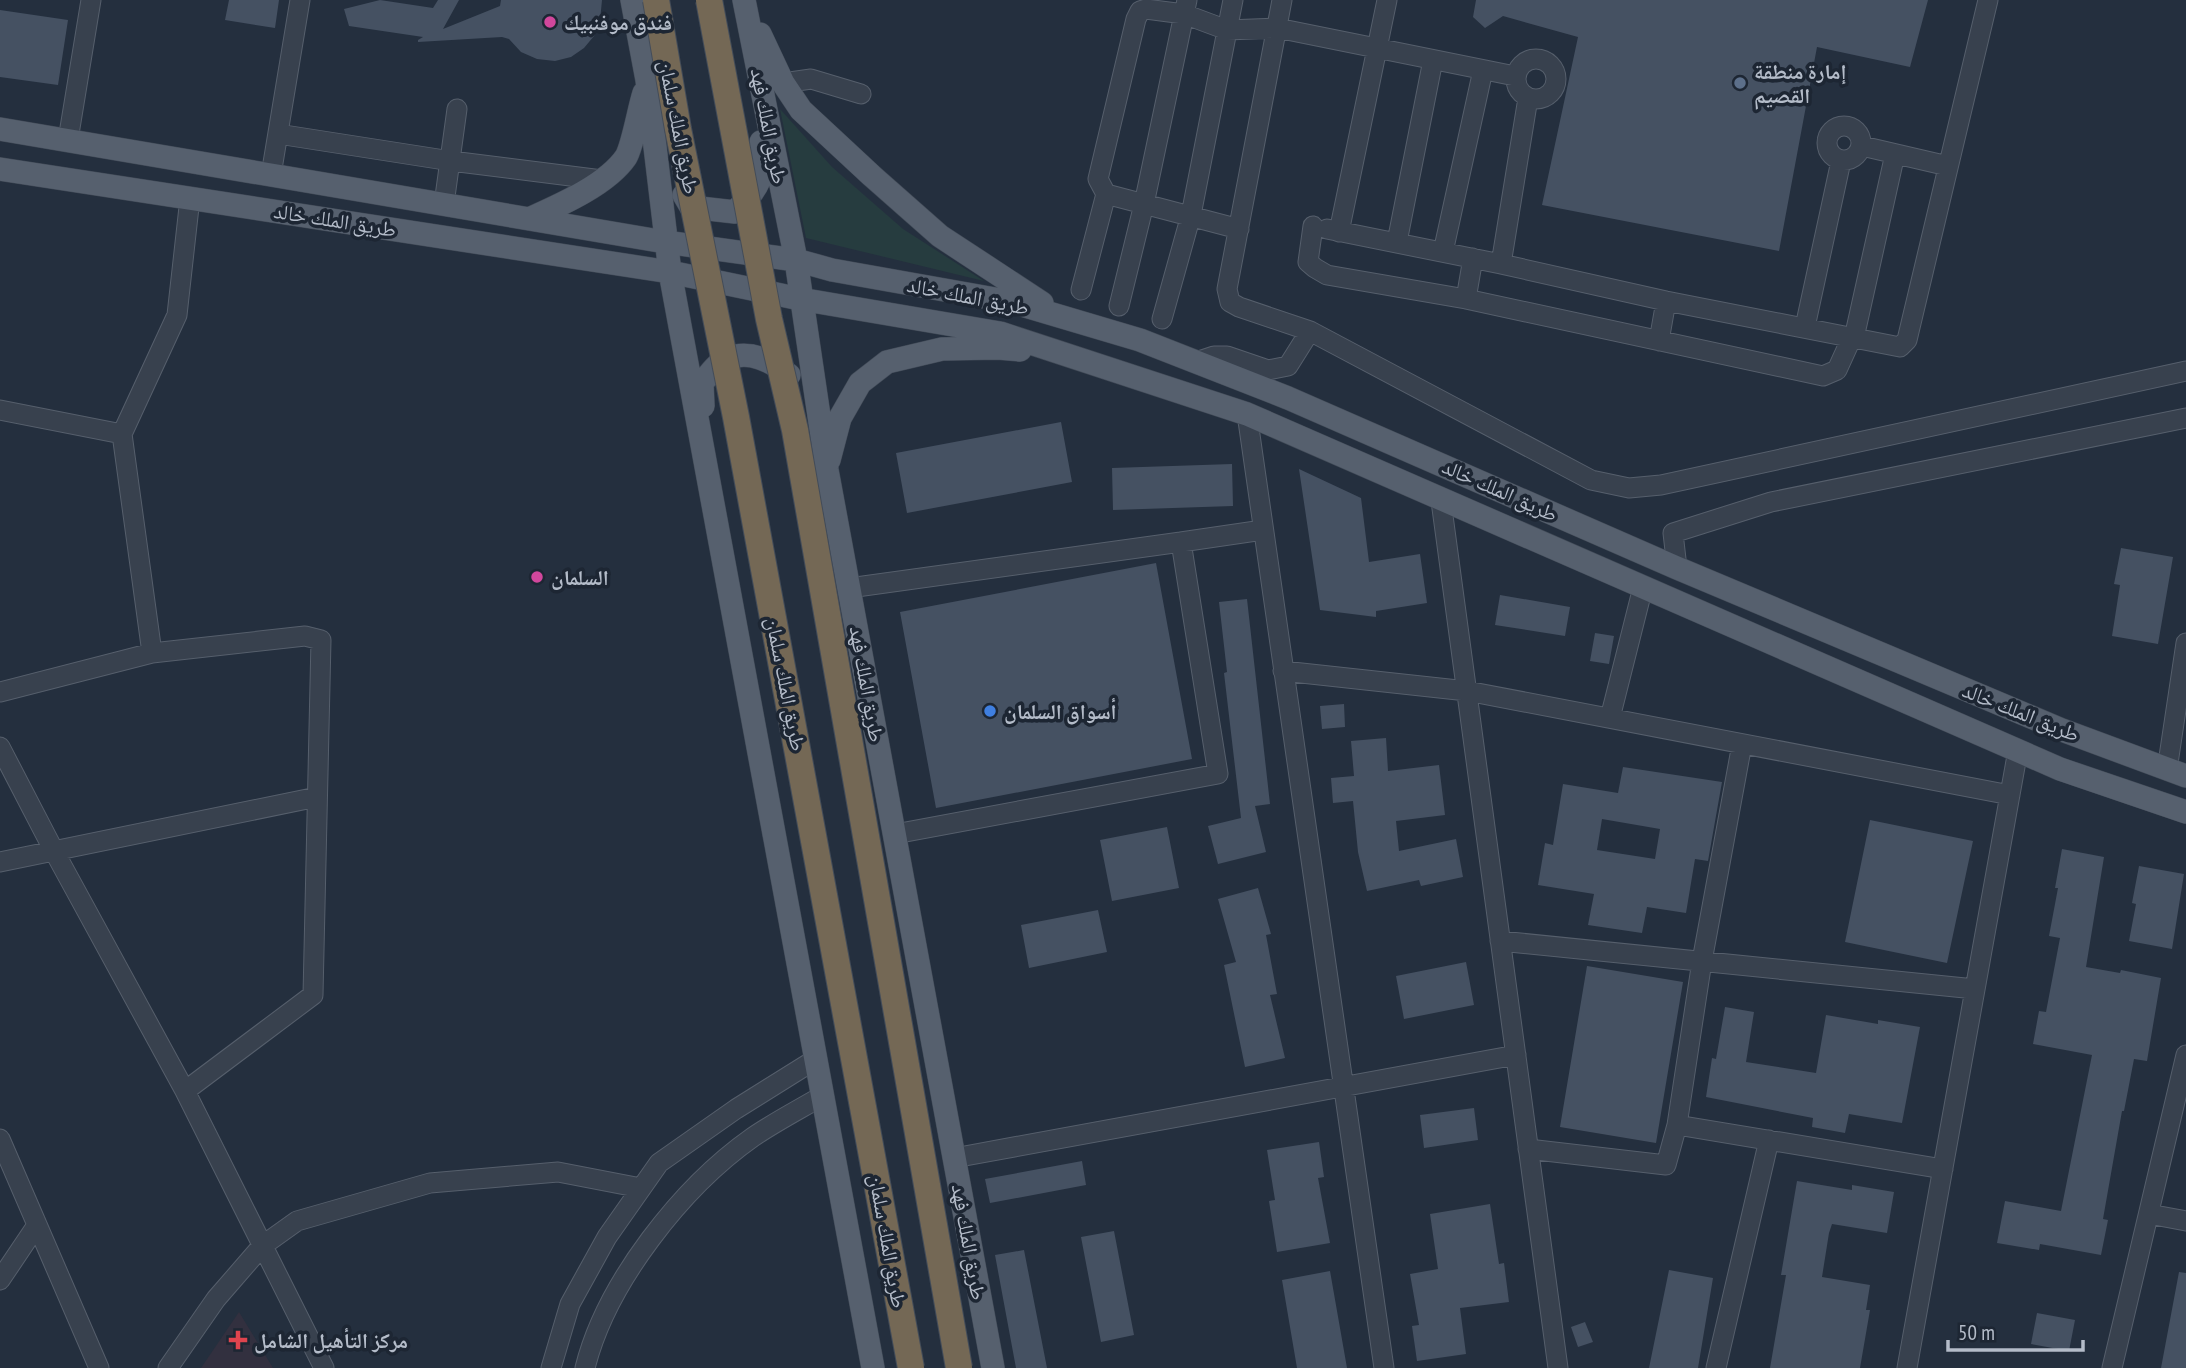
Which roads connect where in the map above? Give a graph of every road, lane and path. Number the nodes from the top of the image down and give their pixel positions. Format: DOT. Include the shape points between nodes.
graph roads {
  1 [pos="91,0"];
  2 [pos="300,0"];
  3 [pos="632,0"];
  4 [pos="656,0"];
  5 [pos="709,0"];
  6 [pos="1233,0"];
  7 [pos="1282,0"];
  8 [pos="1387,0"];
  9 [pos="1988,0"];
  10 [pos="744,1"];
  11 [pos="1186,7"];
  12 [pos="1277,28"];
  13 [pos="1227,30"];
  14 [pos="1377,49"];
  15 [pos="1433,60"];
  16 [pos="1483,70"];
  17 [pos="1515,76"];
  18 [pos="647,80"];
  19 [pos="783,83"];
  20 [pos="861,94"];
  21 [pos="1528,98"];
  22 [pos="457,109"];
  23 [pos="0,129"];
  24 [pos="278,134"];
  25 [pos="68,140"];
  26 [pos="1861,146"];
  27 [pos="1895,154"];
  28 [pos="451,161"];
  29 [pos="1841,161"];
  30 [pos="1948,166"];
  31 [pos="0,169"];
  32 [pos="271,175"];
  33 [pos="602,180"];
  34 [pos="1106,194"];
  35 [pos="190,198"];
  36 [pos="444,204"];
  37 [pos="1144,204"];
  38 [pos="1191,215"];
  39 [pos="528,219"];
  40 [pos="1239,229"];
  41 [pos="1339,232"];
  42 [pos="665,242"];
  43 [pos="1397,243"];
  44 [pos="1443,252"];
  45 [pos="1473,258"];
  46 [pos="796,260"];
  47 [pos="1501,264"];
  48 [pos="670,272"];
  49 [pos="1081,290"];
  50 [pos="800,299"];
  51 [pos="1466,299"];
  52 [pos="1666,301"];
  53 [pos="1119,306"];
  54 [pos="1069,319"];
  55 [pos="1162,319"];
  56 [pos="1805,327"];
  57 [pos="1310,331"];
  58 [pos="1853,338"];
  59 [pos="1659,341"];
  60 [pos="1066,355"];
  61 [pos="1196,362"];
  62 [pos="2186,371"];
  63 [pos="0,410"];
  64 [pos="1247,414"];
  65 [pos="2186,418"];
  66 [pos="122,434"];
  67 [pos="826,467"];
  68 [pos="709,482"];
  69 [pos="1441,501"];
  70 [pos="1263,530"];
  71 [pos="1181,542"];
  72 [pos="1677,568"];
  73 [pos="1643,587"];
  74 [pos="849,588"];
  75 [pos="2186,643"];
  76 [pos="152,653"];
  77 [pos="1283,671"];
  78 [pos="1466,691"];
  79 [pos="0,692"];
  80 [pos="1610,718"];
  81 [pos="1742,744"];
  82 [pos="0,747"];
  83 [pos="2018,750"];
  84 [pos="2176,773"];
  85 [pos="2010,795"];
  86 [pos="317,797"];
  87 [pos="2186,812"];
  88 [pos="895,834"];
  89 [pos="54,851"];
  90 [pos="0,862"];
  91 [pos="1500,941"];
  92 [pos="1702,961"];
  93 [pos="1975,989"];
  94 [pos="1516,1055"];
  95 [pos="2186,1055"];
  96 [pos="816,1059"];
  97 [pos="1343,1087"];
  98 [pos="185,1091"];
  99 [pos="822,1096"];
  100 [pos="1677,1125"];
  101 [pos="0,1139"];
  102 [pos="1769,1140"];
  103 [pos="1528,1149"];
  104 [pos="954,1158"];
  105 [pos="1942,1169"];
  106 [pos="642,1188"];
  107 [pos="2149,1214"];
  108 [pos="2186,1221"];
  109 [pos="37,1225"];
  110 [pos="262,1246"];
  111 [pos="0,1280"];
  112 [pos="99,1368"];
  113 [pos="168,1368"];
  114 [pos="324,1368"];
  115 [pos="551,1368"];
  116 [pos="585,1368"];
  117 [pos="873,1368"];
  118 [pos="911,1368"];
  119 [pos="959,1368"];
  120 [pos="993,1368"];
  121 [pos="1384,1368"];
  122 [pos="1558,1368"];
  123 [pos="1716,1368"];
  124 [pos="1907,1368"];
  125 [pos="2112,1368"];
  1 -- 25 [label="street"];
  2 -- 24 [label="street"];
  3 -- 18 [label="main road"];
  4 -- 118 [label="highway, طريق الملك سلمان, bridge"];
  5 -- 119 [label="highway, bridge" via="794,430"];
  6 -- 13 [label="street"];
  7 -- 12 [label="street"];
  8 -- 14 [label="street"];
  9 -- 30 [label="street"];
  10 -- 18 [label="main road" via="765,168 752,194 735,212 691,206 669,173"];
  10 -- 19 [label="main road"];
  10 -- 46 [label="main road, طريق الملك فهد"];
  11 -- 13 [label="street"];
  11 -- 34 [label="street" via="1146,9 1136,19 1098,179"];
  11 -- 37 [label="street"];
  12 -- 13 [label="street"];
  12 -- 14 [label="street"];
  12 -- 40 [label="street"];
  13 -- 38 [label="street"];
  14 -- 15 [label="street"];
  14 -- 41 [label="street"];
  15 -- 16 [label="street"];
  15 -- 43 [label="street"];
  16 -- 17 [label="street"];
  16 -- 44 [label="street"];
  17 -- 21 [label="street" via="1516,86"];
  17 -- 21 [label="street" via="1518,67 1533,58 1550,64 1555,72 1553,90 1538,99"];
  18 -- 33 [label="main road" via="626,156"];
  18 -- 42 [label="main road"];
  19 -- 20 [label="street" via="811,79"];
  19 -- 54 [label="main road" via="801,110 940,236"];
  21 -- 47 [label="street"];
  22 -- 28 [label="street"];
  23 -- 25 [label="main road, طريق الملك خالد"];
  24 -- 28 [label="street"];
  24 -- 32 [label="street"];
  25 -- 32 [label="main road, طريق الملك خالد"];
  26 -- 27 [label="street"];
  26 -- 29 [label="street" via="1850,160"];
  26 -- 29 [label="street" via="1855,130 1838,127 1827,141 1828,150"];
  27 -- 30 [label="street"];
  27 -- 58 [label="street"];
  28 -- 33 [label="street"];
  28 -- 36 [label="street"];
  29 -- 56 [label="street"];
  30 -- 58 [label="street" via="1907,340 1900,348"];
  31 -- 35 [label="main road, طريق الملك خالد"];
  32 -- 36 [label="main road, طريق الملك خالد"];
  33 -- 39 [label="main road"];
  34 -- 37 [label="street"];
  34 -- 49 [label="street"];
  35 -- 48 [label="main road, طريق الملك خالد"];
  35 -- 66 [label="street" via="177,315"];
  36 -- 39 [label="main road, طريق الملك خالد"];
  37 -- 38 [label="street"];
  37 -- 53 [label="street"];
  38 -- 40 [label="street"];
  38 -- 55 [label="street"];
  39 -- 42 [label="main road, طريق الملك خالد"];
  40 -- 57 [label="street" via="1227,289 1230,302"];
  41 -- 43 [label="street"];
  41 -- 51 [label="street" via="1308,225 1308,262 1327,275"];
  42 -- 46 [label="main road, طريق الملك خالد"];
  42 -- 48 [label="main road"];
  43 -- 44 [label="street"];
  44 -- 45 [label="street"];
  45 -- 47 [label="street"];
  45 -- 51 [label="street"];
  46 -- 50 [label="main road, طريق الملك فهد"];
  46 -- 54 [label="main road, طريق الملك خالد" via="1012,302"];
  47 -- 52 [label="street"];
  48 -- 50 [label="main road, طريق الملك خالد"];
  48 -- 68 [label="main road"];
  50 -- 60 [label="main road, طريق الملك خالد" via="1000,334"];
  50 -- 67 [label="main road, طريق الملك فهد"];
  51 -- 59 [label="street"];
  52 -- 56 [label="street"];
  52 -- 59 [label="street"];
  54 -- 61 [label="main road, طريق الملك خالد"];
  56 -- 58 [label="street"];
  57 -- 61 [label="street" via="1288,366 1268,370 1227,356"];
  57 -- 62 [label="street" via="1591,480 1629,488 1675,482"];
  58 -- 59 [label="street" via="1837,370 1823,376"];
  60 -- 64 [label="main road, طريق الملك خالد"];
  60 -- 67 [label="main road" via="998,348 942,349 887,362 860,383 840,418"];
  61 -- 72 [label="main road, طريق الملك خالد"];
  63 -- 66 [label="street"];
  64 -- 69 [label="main road, طريق الملك خالد"];
  64 -- 70 [label="street"];
  65 -- 72 [label="street" via="1771,502 1673,533"];
  66 -- 76 [label="street"];
  67 -- 68 [label="main road" via="799,383 769,359 745,355 724,359 702,383"];
  67 -- 74 [label="main road, طريق الملك فهد"];
  68 -- 96 [label="main road"];
  69 -- 73 [label="main road, طريق الملك خالد"];
  69 -- 78 [label="street"];
  70 -- 71 [label="street"];
  70 -- 77 [label="street"];
  71 -- 74 [label="street"];
  71 -- 88 [label="street" via="1218,774"];
  72 -- 84 [label="main road, طريق الملك خالد" via="2062,730"];
  73 -- 80 [label="street"];
  73 -- 83 [label="main road, طريق الملك خالد"];
  74 -- 88 [label="main road, طريق الملك فهد"];
  75 -- 84 [label="street"];
  76 -- 79 [label="street"];
  76 -- 86 [label="street" via="305,636 321,640"];
  77 -- 78 [label="street"];
  77 -- 97 [label="street"];
  78 -- 80 [label="street"];
  78 -- 91 [label="street"];
  80 -- 81 [label="street"];
  81 -- 85 [label="street"];
  81 -- 92 [label="street"];
  82 -- 89 [label="street"];
  83 -- 85 [label="street"];
  83 -- 87 [label="main road, طريق الملك خالد"];
  85 -- 93 [label="street"];
  86 -- 89 [label="street"];
  86 -- 98 [label="street" via="313,995"];
  88 -- 104 [label="main road, طريق الملك فهد"];
  89 -- 90 [label="street"];
  89 -- 98 [label="street"];
  91 -- 92 [label="street"];
  91 -- 94 [label="street"];
  92 -- 93 [label="street"];
  92 -- 100 [label="street"];
  93 -- 105 [label="street"];
  94 -- 97 [label="street"];
  94 -- 103 [label="street"];
  95 -- 107 [label="street"];
  96 -- 99 [label="main road"];
  96 -- 106 [label="street" via="659,1163"];
  97 -- 104 [label="street"];
  97 -- 121 [label="street"];
  98 -- 110 [label="street"];
  99 -- 116 [label="street" via="753,1137 696,1186 641,1252 604,1315"];
  99 -- 117 [label="main road"];
  100 -- 102 [label="street"];
  100 -- 103 [label="street" via="1667,1165"];
  101 -- 109 [label="street"];
  102 -- 105 [label="street"];
  102 -- 123 [label="street"];
  103 -- 122 [label="street"];
  104 -- 120 [label="main road, طريق الملك فهد"];
  105 -- 124 [label="street"];
  106 -- 110 [label="street" via="558,1172 430,1182 297,1221"];
  106 -- 115 [label="street" via="607,1237 570,1304"];
  107 -- 108 [label="street"];
  107 -- 125 [label="street"];
  109 -- 111 [label="street"];
  109 -- 112 [label="street"];
  110 -- 113 [label="street" via="216,1299"];
  110 -- 114 [label="street"];
}
